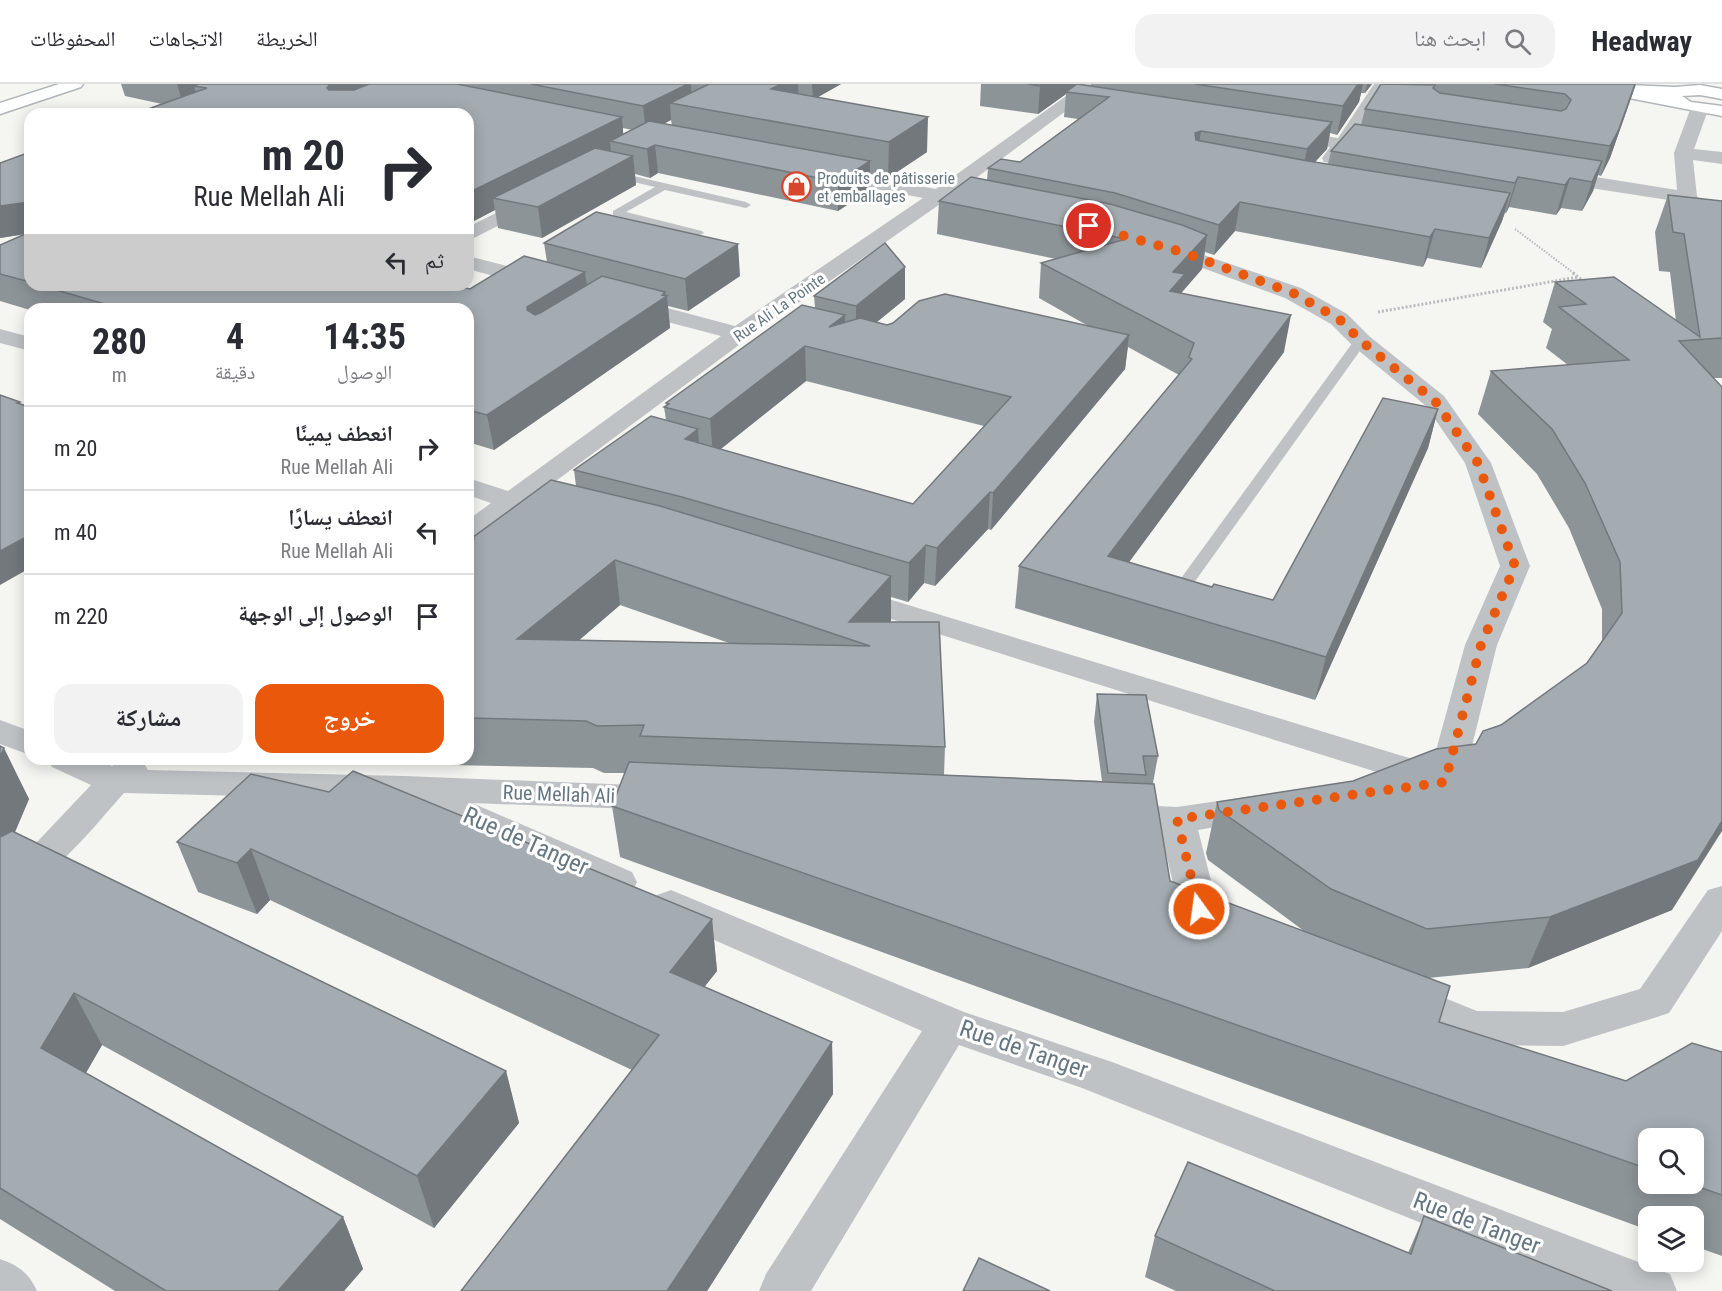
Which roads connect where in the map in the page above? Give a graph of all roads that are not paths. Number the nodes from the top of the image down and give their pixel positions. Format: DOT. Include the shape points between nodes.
graph roads {
  1 [pos="36,84"];
  2 [pos="75,84"];
  3 [pos="1584,87"];
  4 [pos="1683,92"];
  5 [pos="1093,94"];
  6 [pos="1722,94"];
  7 [pos="1376,95"];
  8 [pos="0,96"];
  9 [pos="0,109"];
  10 [pos="1700,110"];
  11 [pos="1722,111"];
  12 [pos="1263,132"];
  13 [pos="1343,144"];
  14 [pos="1400,153"];
  15 [pos="1683,153"];
  16 [pos="620,155"];
  17 [pos="1722,158"];
  18 [pos="598,171"];
  19 [pos="812,171"];
  20 [pos="1538,174"];
  21 [pos="1317,175"];
  22 [pos="664,186"];
  23 [pos="551,192"];
  24 [pos="941,195"];
  25 [pos="1687,197"];
  26 [pos="746,205"];
  27 [pos="1020,212"];
  28 [pos="474,232"];
  29 [pos="1722,232"];
  30 [pos="698,233"];
  31 [pos="1132,237"];
  32 [pos="474,264"];
  33 [pos="560,287"];
  34 [pos="606,299"];
  35 [pos="739,334"];
  36 [pos="0,336"];
  37 [pos="1361,341"];
  38 [pos="24,342"];
  39 [pos="607,432"];
  40 [pos="629,438"];
  41 [pos="474,488"];
  42 [pos="511,501"];
  43 [pos="587,520"];
  44 [pos="474,529"];
  45 [pos="1185,584"];
  46 [pos="822,588"];
  47 [pos="0,731"];
  48 [pos="24,741"];
  49 [pos="78,765"];
  50 [pos="138,765"];
  51 [pos="115,781"];
  52 [pos="1445,782"];
  53 [pos="404,788"];
  54 [pos="1375,792"];
  55 [pos="689,799"];
  56 [pos="1282,805"];
  57 [pos="1082,816"];
  58 [pos="1177,819"];
  59 [pos="0,885"];
  60 [pos="1722,900"];
  61 [pos="1254,933"];
  62 [pos="1364,980"];
  63 [pos="949,1024"];
  64 [pos="0,1282"];
  65 [pos="12,1291"];
  66 [pos="784,1291"];
  67 [pos="1652,1291"];
  1 -- 8 [label="street"];
  2 -- 9 [label="street"];
  3 -- 4 [label="street"];
  4 -- 6 [label="street"];
  4 -- 10 [label="street"];
  5 -- 24 [label="street, Rue Ali La Pointe" via="1070,101"];
  7 -- 13 [label="street"];
  10 -- 11 [label="street"];
  10 -- 15 [label="street"];
  12 -- 13 [label="street"];
  13 -- 14 [label="street"];
  13 -- 21 [label="street"];
  15 -- 17 [label="street"];
  15 -- 25 [label="street"];
  16 -- 18 [label="street"];
  18 -- 22 [label="lane"];
  19 -- 24 [label="street"];
  20 -- 25 [label="street"];
  22 -- 26 [label="lane"];
  22 -- 30 [label="lane" via="617,213"];
  23 -- 28 [label="street"];
  24 -- 27 [label="street"];
  24 -- 35 [label="street, Rue Ali La Pointe" via="764,322"];
  25 -- 29 [label="street"];
  31 -- 37 [label="street" via="1293,293 1339,319"];
  32 -- 33 [label="street"];
  34 -- 35 [label="street"];
  35 -- 39 [label="street, Rue Ali La Pointe"];
  36 -- 38 [label="street"];
  37 -- 45 [label="lane"];
  37 -- 52 [label="street" via="1435,401 1478,463 1515,566 1481,645"];
  39 -- 40 [label="lane"];
  39 -- 42 [label="street, Rue Ali La Pointe"];
  41 -- 42 [label="street"];
  42 -- 43 [label="street"];
  42 -- 44 [label="street, Rue Ali La Pointe"];
  46 -- 52 [label="street"];
  47 -- 48 [label="street"];
  49 -- 51 [label="street"];
  50 -- 51 [label="street"];
  51 -- 53 [label="street, Rue Mellah Ali"];
  51 -- 59 [label="street" via="51,850"];
  52 -- 54 [label="street"];
  53 -- 55 [label="street, Rue Mellah Ali"];
  53 -- 63 [label="street, Rue de Tanger"];
  56 -- 58 [label="street"];
  57 -- 58 [label="street"];
  58 -- 61 [label="street" via="1199,909"];
  60 -- 62 [label="street" via="1654,1000 1563,1029 1474,1028"];
  63 -- 66 [label="street"];
  63 -- 67 [label="street, Rue de Tanger" via="1097,1075"];
  64 -- 65 [label="street"];
}
